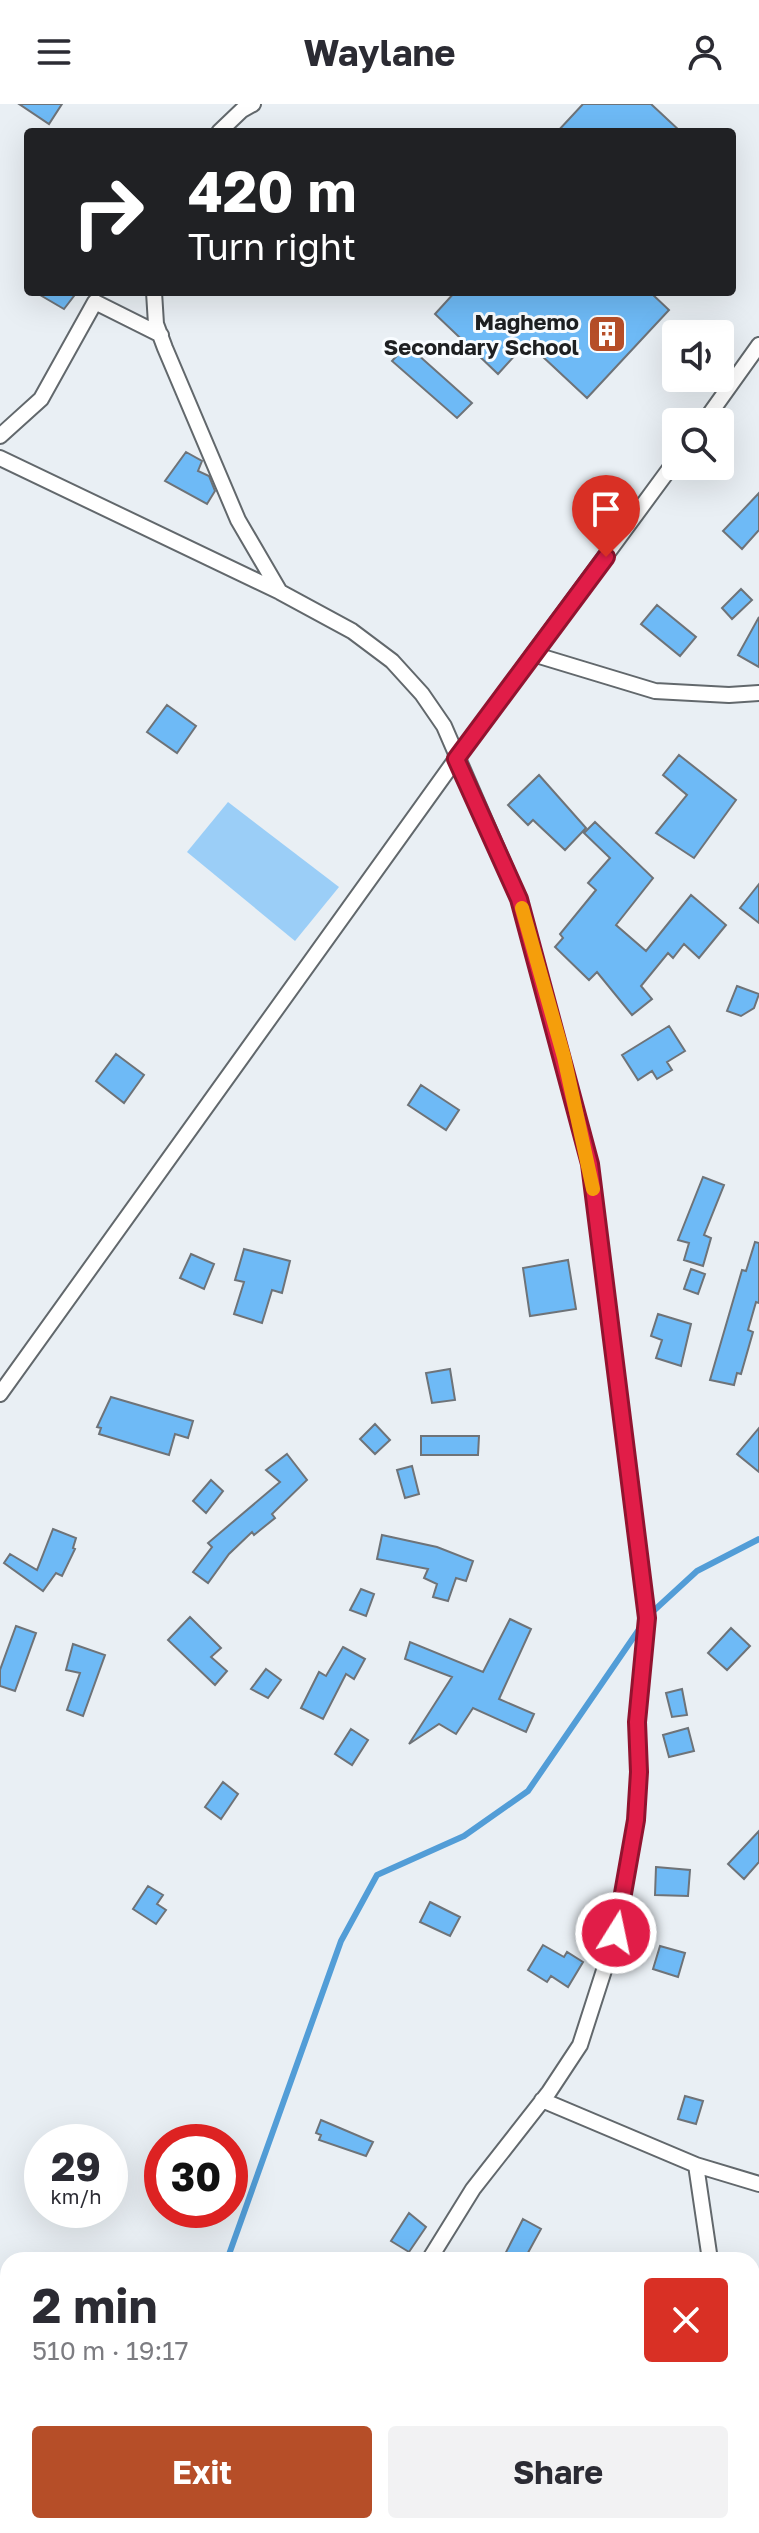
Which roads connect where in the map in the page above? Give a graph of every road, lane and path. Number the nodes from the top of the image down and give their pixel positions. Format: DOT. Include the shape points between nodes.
graph roads {
  1 [pos="253,104"];
  2 [pos="224,128"];
  3 [pos="155,296"];
  4 [pos="161,335"];
  5 [pos="759,345"];
  6 [pos="714,408"];
  7 [pos="0,436"];
  8 [pos="0,458"];
  9 [pos="662,480"];
  10 [pos="280,592"];
  11 [pos="536,655"];
  12 [pos="759,693"];
  13 [pos="456,759"];
  14 [pos="0,1394"];
  15 [pos="542,2100"];
  16 [pos="696,2165"];
  17 [pos="759,2184"];
  18 [pos="434,2252"];
  19 [pos="709,2252"];
  1 -- 2 [label="street"];
  3 -- 4 [label="street"];
  4 -- 7 [label="street" via="95,302 41,399"];
  4 -- 10 [label="street" via="238,520"];
  5 -- 6 [label="street"];
  8 -- 10 [label="street"];
  9 -- 11 [label="street"];
  10 -- 13 [label="street" via="352,631 392,661 444,726"];
  11 -- 12 [label="street" via="655,691"];
  11 -- 13 [label="street"];
  13 -- 14 [label="street"];
  13 -- 15 [label="street" via="519,899 590,1164 647,1618 637,1722 636,1820 616,1933 580,2045"];
  15 -- 16 [label="street"];
  15 -- 18 [label="street" via="473,2189"];
  16 -- 17 [label="street"];
  16 -- 19 [label="street"];
}
